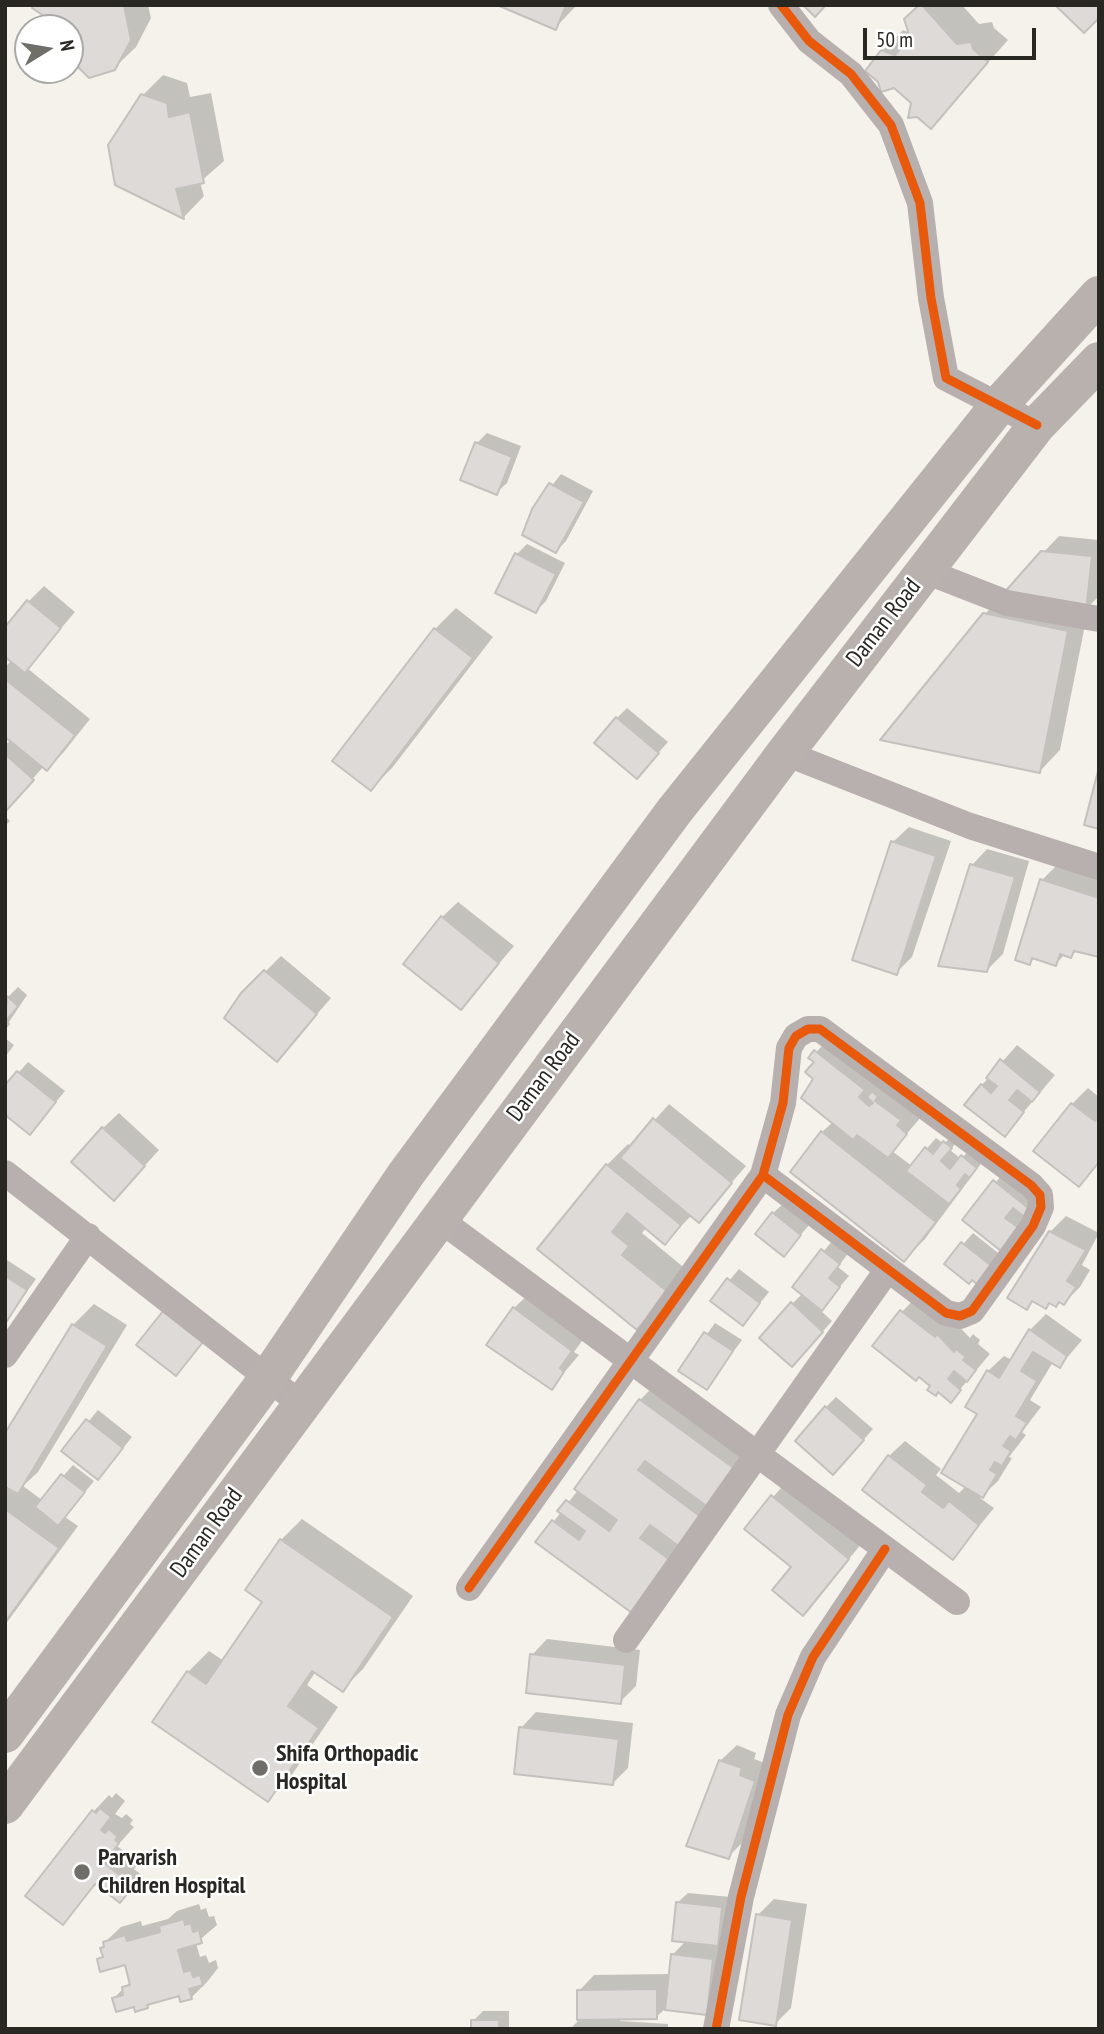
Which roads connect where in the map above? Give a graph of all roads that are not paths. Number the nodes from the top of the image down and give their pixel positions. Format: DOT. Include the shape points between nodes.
graph roads {
  1 [pos="780,5"];
  2 [pos="1099,295"];
  3 [pos="1099,361"];
  4 [pos="999,405"];
  5 [pos="1037,425"];
  6 [pos="925,571"];
  7 [pos="1099,619"];
  8 [pos="785,753"];
  9 [pos="1099,867"];
  10 [pos="5,1173"];
  11 [pos="763,1175"];
  12 [pos="439,1219"];
  13 [pos="88,1236"];
  14 [pos="888,1269"];
  15 [pos="5,1355"];
  16 [pos="631,1361"];
  17 [pos="268,1378"];
  18 [pos="301,1404"];
  19 [pos="757,1454"];
  20 [pos="885,1549"];
  21 [pos="468,1588"];
  22 [pos="957,1602"];
  23 [pos="626,1640"];
  24 [pos="5,1734"];
  25 [pos="5,1805"];
  26 [pos="716,2029"];
  1 -- 4 [label="street" via="809,41 851,74 891,125 920,203 946,378"];
  2 -- 4 [label="main road"];
  3 -- 5 [label="main road, Daman Road"];
  4 -- 5 [label="street"];
  4 -- 17 [label="main road" via="675,810 406,1174"];
  5 -- 6 [label="main road, Daman Road"];
  6 -- 7 [label="street" via="1007,603"];
  6 -- 8 [label="main road, Daman Road"];
  8 -- 9 [label="street" via="970,826"];
  8 -- 12 [label="main road, Daman Road"];
  10 -- 13 [label="street"];
  11 -- 14 [label="street"];
  11 -- 14 [label="street" via="783,1103 789,1048 796,1036 820,1029 1040,1195 1041,1207 1033,1226 972,1311 960,1317 946,1313"];
  11 -- 16 [label="street"];
  12 -- 16 [label="street"];
  12 -- 18 [label="main road, Daman Road"];
  13 -- 15 [label="street"];
  13 -- 17 [label="street"];
  14 -- 19 [label="street"];
  16 -- 19 [label="street"];
  16 -- 21 [label="street"];
  17 -- 18 [label="street"];
  17 -- 24 [label="main road"];
  18 -- 25 [label="main road, Daman Road"];
  19 -- 20 [label="street"];
  19 -- 23 [label="street"];
  20 -- 22 [label="street"];
  20 -- 26 [label="street" via="813,1657 788,1715 741,1897"];
}
